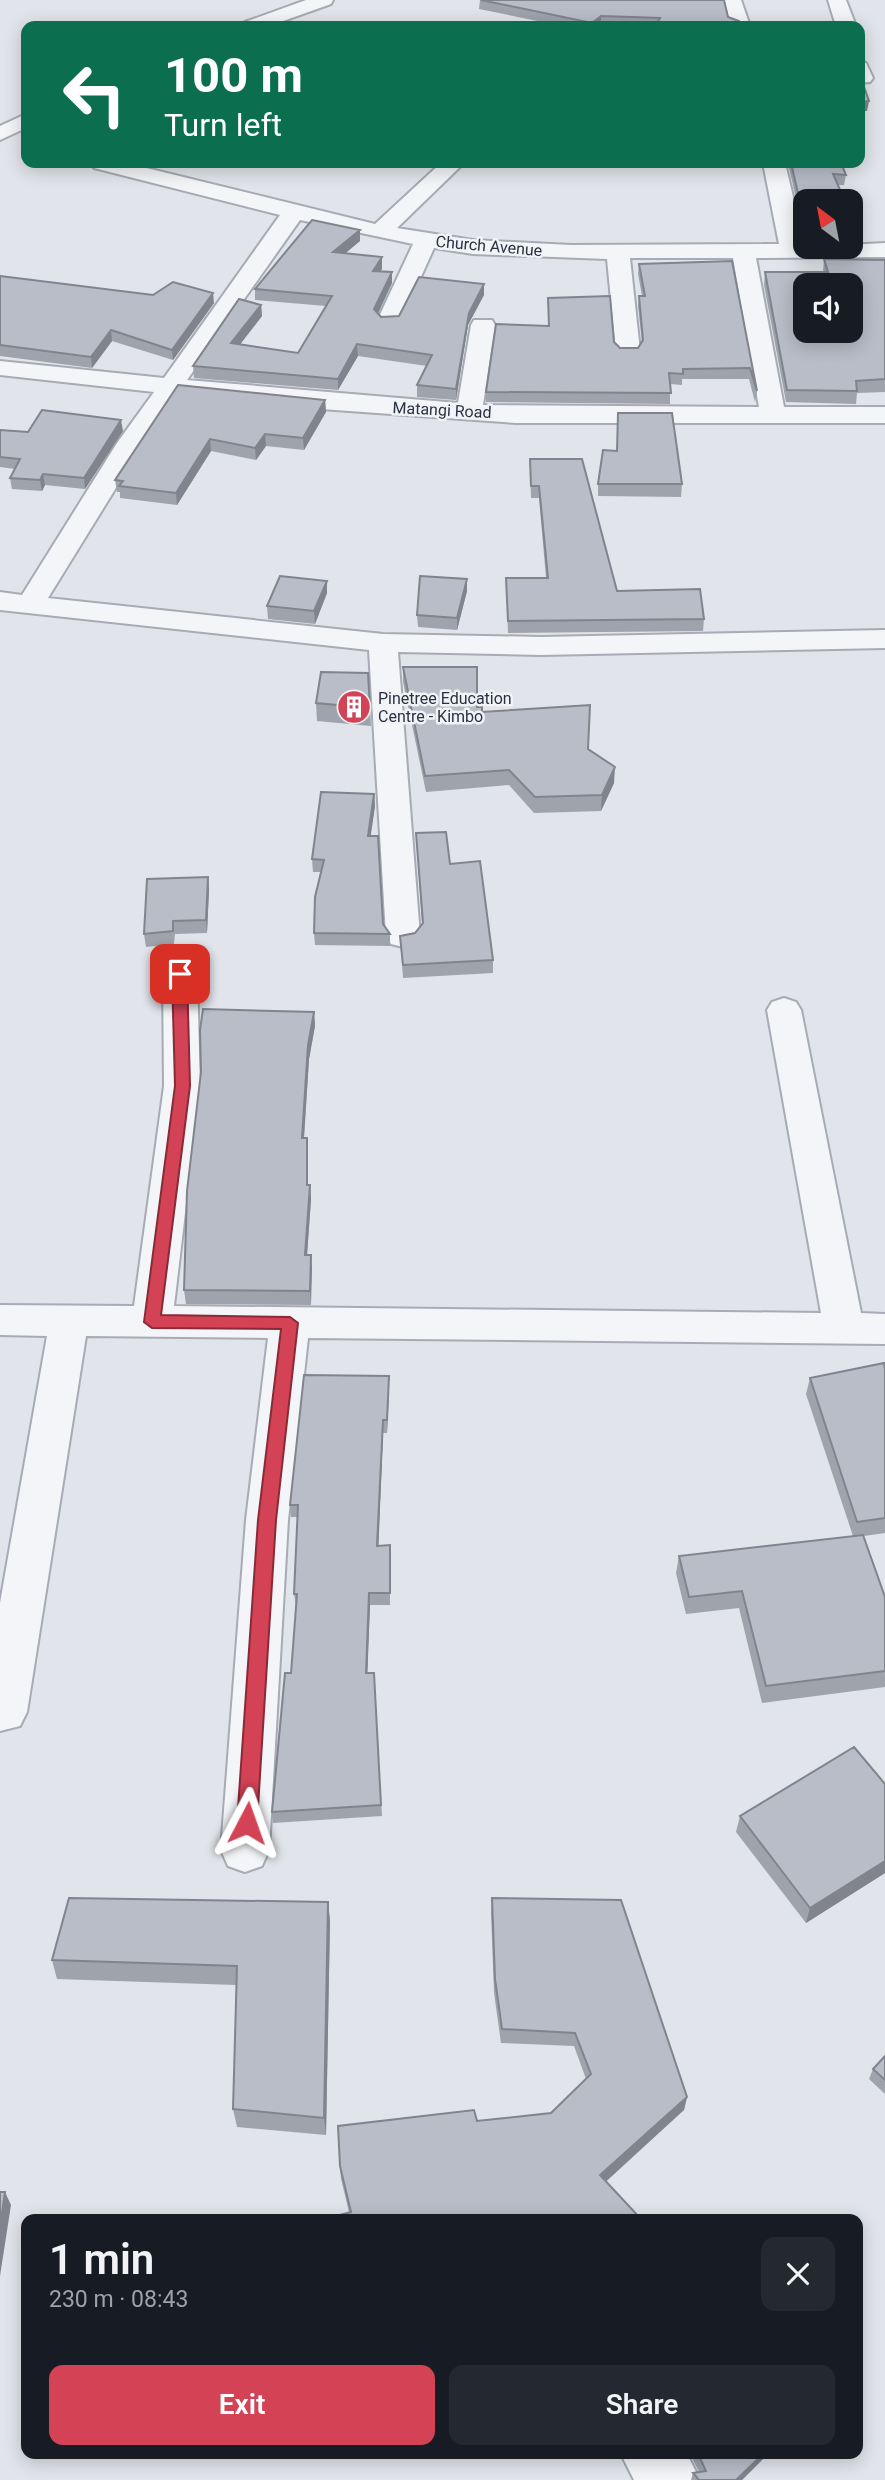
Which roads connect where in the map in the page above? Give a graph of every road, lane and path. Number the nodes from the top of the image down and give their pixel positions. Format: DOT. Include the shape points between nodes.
graph roads {
  1 [pos="267,0"];
  2 [pos="324,0"];
  3 [pos="732,0"];
  4 [pos="837,0"];
  5 [pos="299,10"];
  6 [pos="267,21"];
  7 [pos="738,21"];
  8 [pos="844,21"];
  9 [pos="21,123"];
  10 [pos="1,134"];
  11 [pos="21,140"];
  12 [pos="122,168"];
  13 [pos="448,168"];
  14 [pos="775,168"];
  15 [pos="294,212"];
  16 [pos="380,232"];
  17 [pos="426,241"];
  18 [pos="885,250"];
  19 [pos="743,251"];
  20 [pos="792,251"];
  21 [pos="618,252"];
  22 [pos="389,321"];
  23 [pos="483,325"];
  24 [pos="628,351"];
  25 [pos="0,369"];
  26 [pos="171,387"];
  27 [pos="469,412"];
  28 [pos="773,415"];
  29 [pos="885,415"];
  30 [pos="0,601"];
  31 [pos="31,603"];
  32 [pos="885,639"];
  33 [pos="383,643"];
  34 [pos="403,936"];
  35 [pos="180,974"];
  36 [pos="783,1010"];
  37 [pos="0,1320"];
  38 [pos="69,1321"];
  39 [pos="152,1322"];
  40 [pos="290,1323"];
  41 [pos="844,1329"];
  42 [pos="885,1329"];
  43 [pos="4,1712"];
  44 [pos="245,1850"];
  45 [pos="654,2459"];
  46 [pos="671,2480"];
  1 -- 5 [label="street"];
  2 -- 5 [label="street"];
  3 -- 7 [label="street"];
  4 -- 8 [label="street"];
  5 -- 6 [label="street"];
  9 -- 10 [label="street"];
  10 -- 11 [label="street"];
  12 -- 15 [label="street, Church Avenue"];
  13 -- 16 [label="street"];
  14 -- 20 [label="street"];
  15 -- 16 [label="street, Church Avenue"];
  15 -- 26 [label="street"];
  16 -- 17 [label="street, Church Avenue"];
  17 -- 21 [label="street, Church Avenue" via="523,251"];
  17 -- 22 [label="street"];
  18 -- 20 [label="street, Church Avenue"];
  19 -- 20 [label="street, Church Avenue"];
  19 -- 21 [label="street, Church Avenue"];
  19 -- 28 [label="street"];
  21 -- 24 [label="street"];
  23 -- 27 [label="street"];
  25 -- 26 [label="street, Matangi Road"];
  26 -- 27 [label="street, Matangi Road"];
  26 -- 31 [label="street" via="130,443"];
  27 -- 28 [label="street, Matangi Road"];
  28 -- 29 [label="street, Matangi Road"];
  30 -- 31 [label="street"];
  31 -- 33 [label="street"];
  32 -- 33 [label="street" via="541,646"];
  33 -- 34 [label="street"];
  35 -- 39 [label="street" via="183,1086"];
  36 -- 41 [label="street"];
  37 -- 38 [label="street"];
  38 -- 39 [label="street"];
  38 -- 43 [label="street"];
  39 -- 40 [label="street"];
  40 -- 41 [label="street"];
  40 -- 44 [label="street" via="267,1520"];
  41 -- 42 [label="street"];
  45 -- 46 [label="street"];
}
